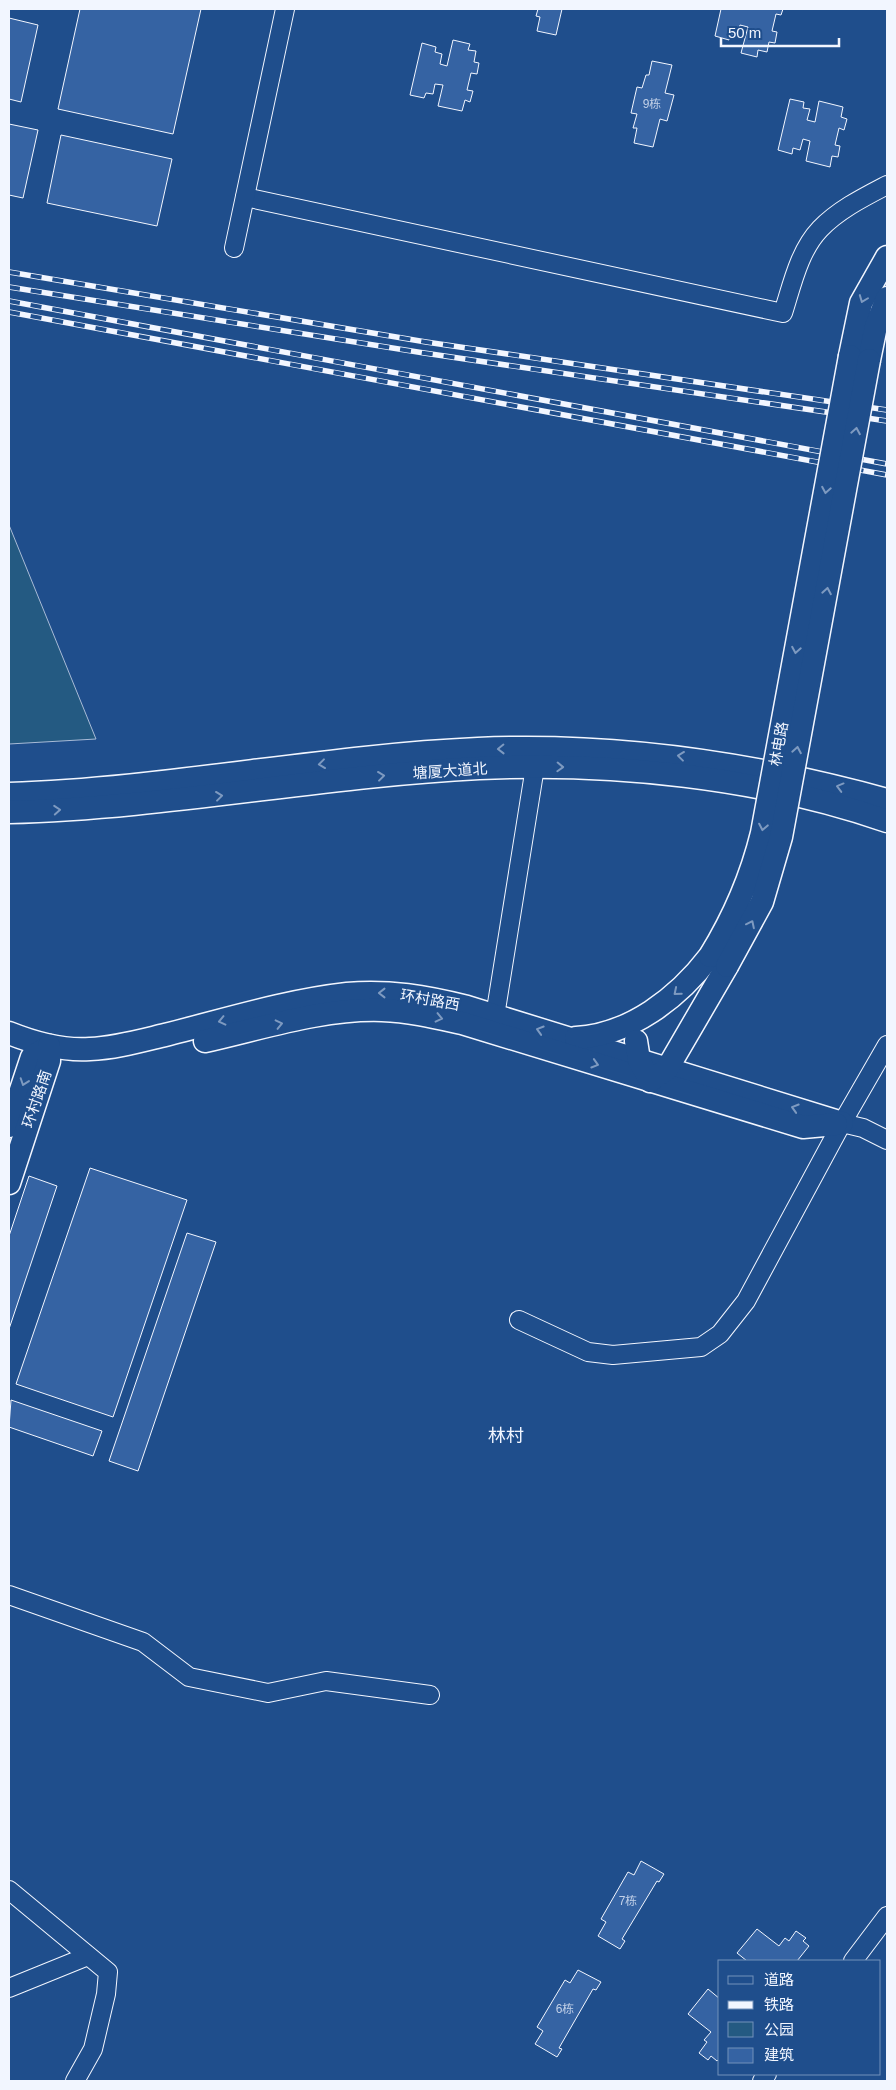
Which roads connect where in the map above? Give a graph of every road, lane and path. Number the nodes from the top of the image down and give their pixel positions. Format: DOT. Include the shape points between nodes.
graph roads {
  1 [pos="285,9"];
  2 [pos="887,185"];
  3 [pos="245,197"];
  4 [pos="234,248"];
  5 [pos="887,257"];
  6 [pos="887,298"];
  7 [pos="860,358"];
  8 [pos="535,767"];
  9 [pos="9,794"];
  10 [pos="887,800"];
  11 [pos="9,812"];
  12 [pos="887,821"];
  13 [pos="718,961"];
  14 [pos="646,1014"];
  15 [pos="495,1016"];
  16 [pos="9,1033"];
  17 [pos="568,1038"];
  18 [pos="887,1045"];
  19 [pos="9,1050"];
  20 [pos="637,1051"];
  21 [pos="43,1055"];
  22 [pos="665,1066"];
  23 [pos="842,1123"];
  24 [pos="9,1126"];
  25 [pos="887,1140"];
  26 [pos="9,1183"];
  27 [pos="519,1320"];
  28 [pos="9,1595"];
  29 [pos="430,1694"];
  30 [pos="9,1890"];
  31 [pos="887,1916"];
  32 [pos="88,1956"];
  33 [pos="854,1960"];
  34 [pos="9,1988"];
  35 [pos="75,2081"];
  1 -- 3 [label="street"];
  2 -- 3 [label="street" via="857,200 820,229 801,258 783,313"];
  3 -- 4 [label="street"];
  5 -- 7 [label="main road, one-way" via="861,302"];
  6 -- 7 [label="main road"];
  7 -- 13 [label="main road, 林电路, bridge" via="781,837 762,902"];
  11 -- 8 [label="main road, 塘厦大道北, one-way" via="124,806 406,774"];
  8 -- 12 [label="main road, 塘厦大道北, one-way" via="622,770 711,780 810,799"];
  8 -- 15 [label="street"];
  10 -- 9 [label="main road, 塘厦大道北, one-way" via="814,780 685,757 624,750 556,748 404,754 124,787"];
  13 -- 14 [label="main road, 林电路, one-way"];
  13 -- 22 [label="main road, 林电路"];
  14 -- 17 [label="main road, 林电路" via="618,1029 593,1037"];
  14 -- 20 [label="main road" via="638,1028"];
  17 -- 15 [label="main road, 环村路西, one-way"];
  15 -- 21 [label="main road, 环村路西, one-way" via="426,997 347,994 122,1045"];
  16 -- 21 [label="main road, 环村路西"];
  17 -- 20 [label="main road, 环村路西"];
  18 -- 23 [label="street"];
  19 -- 21 [label="main road, 环村路西"];
  20 -- 22 [label="main road"];
  20 -- 22 [label="main road" via="653,1057 665,1057"];
  21 -- 22 [label="main road, 环村路西, one-way" via="90,1065 307,1017 383,1010 422,1014"];
  21 -- 24 [label="main road, 环村路南, one-way"];
  21 -- 26 [label="main road, 环村路南"];
  22 -- 23 [label="main road, 环村路西" via="803,1127"];
  23 -- 25 [label="street, 环村路西" via="863,1128"];
  23 -- 27 [label="street" via="746,1301 720,1334 701,1347 613,1355 588,1352"];
  28 -- 29 [label="street" via="143,1642 188,1677 268,1693 326,1681"];
  30 -- 32 [label="street"];
  31 -- 33 [label="street"];
  32 -- 34 [label="street"];
  32 -- 35 [label="street" via="108,1972 106,1994 93,2049"];
}
